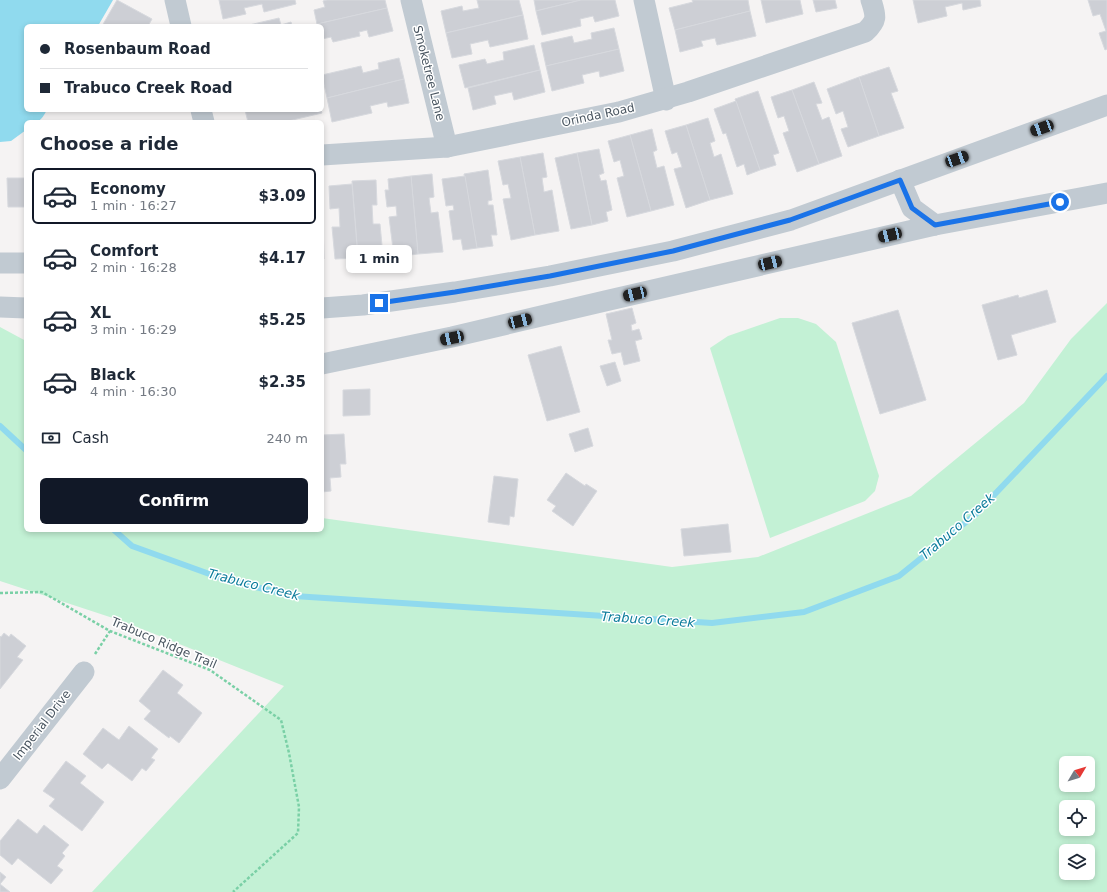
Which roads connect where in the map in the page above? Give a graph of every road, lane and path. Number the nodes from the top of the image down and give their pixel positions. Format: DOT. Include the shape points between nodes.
graph roads {
  1 [pos="175,0"];
  2 [pos="411,0"];
  3 [pos="644,0"];
  4 [pos="871,0"];
  5 [pos="181,24"];
  6 [pos="666,100"];
  7 [pos="1107,105"];
  8 [pos="447,147"];
  9 [pos="324,155"];
  10 [pos="900,180"];
  11 [pos="1107,193"];
  12 [pos="935,225"];
  13 [pos="0,263"];
  14 [pos="24,263"];
  15 [pos="0,307"];
  16 [pos="24,308"];
  17 [pos="324,308"];
  18 [pos="324,364"];
  19 [pos="0,593"];
  20 [pos="110,631"];
  21 [pos="84,672"];
  22 [pos="0,779"];
  23 [pos="233,892"];
  1 -- 5 [label="street"];
  2 -- 8 [label="street, Smoketree Lane"];
  3 -- 6 [label="street"];
  4 -- 6 [label="street, Orinda Road" via="876,17 865,32"];
  6 -- 8 [label="street, Orinda Road"];
  7 -- 10 [label="street"];
  8 -- 9 [label="street, Orinda Road"];
  10 -- 12 [label="street" via="912,208"];
  10 -- 17 [label="street" via="790,220 673,251 462,291"];
  11 -- 12 [label="street"];
  12 -- 18 [label="street" via="452,338"];
  13 -- 14 [label="street"];
  15 -- 16 [label="street"];
  19 -- 20 [label="path, Trabuco Ridge Trail" via="42,592"];
  20 -- 21 [label="path"];
  20 -- 23 [label="path, Trabuco Ridge Trail" via="210,670 281,720 299,807 298,833"];
  21 -- 22 [label="street, Imperial Drive"];
}
